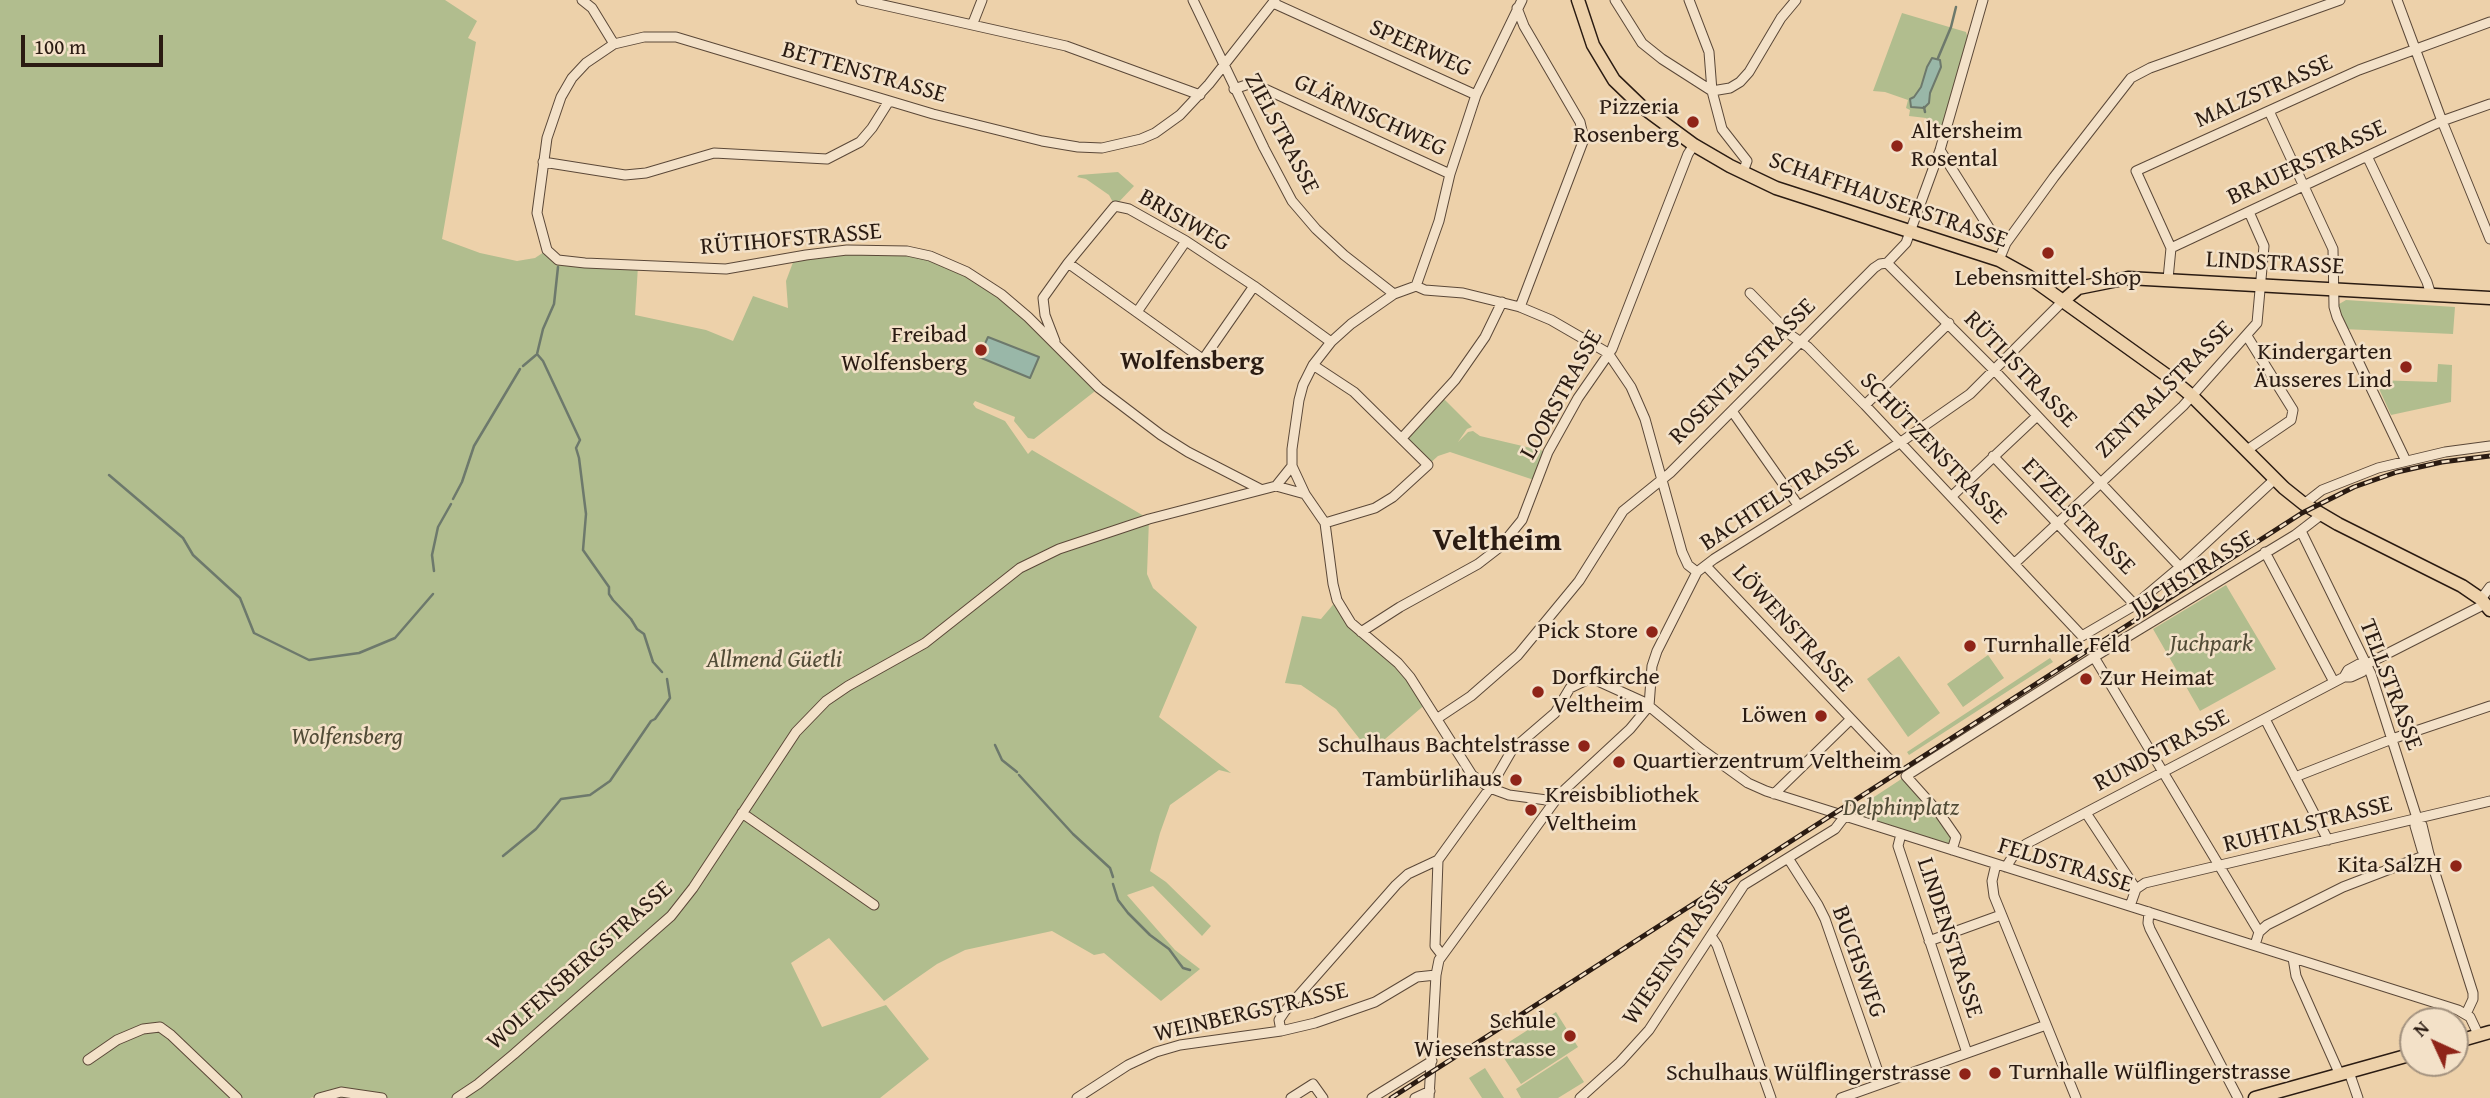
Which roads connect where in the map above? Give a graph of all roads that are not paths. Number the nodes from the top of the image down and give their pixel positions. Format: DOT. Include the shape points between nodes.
graph roads {
  1 [pos="582,0"];
  2 [pos="861,0"];
  3 [pos="982,0"];
  4 [pos="1193,0"];
  5 [pos="1578,0"];
  6 [pos="1615,0"];
  7 [pos="1689,0"];
  8 [pos="1796,0"];
  9 [pos="1983,0"];
  10 [pos="2340,0"];
  11 [pos="2397,0"];
  12 [pos="1274,1"];
  13 [pos="1520,4"];
  14 [pos="2490,22"];
  15 [pos="972,23"];
  16 [pos="614,44"];
  17 [pos="2415,50"];
  18 [pos="1223,65"];
  19 [pos="1234,89"];
  20 [pos="1712,91"];
  21 [pos="1199,95"];
  22 [pos="1476,95"];
  23 [pos="889,100"];
  24 [pos="2490,104"];
  25 [pos="2269,111"];
  26 [pos="2442,121"];
  27 [pos="1694,145"];
  28 [pos="1940,150"];
  29 [pos="2367,156"];
  30 [pos="543,162"];
  31 [pos="1742,172"];
  32 [pos="1450,174"];
  33 [pos="2302,187"];
  34 [pos="2249,212"];
  35 [pos="1990,231"];
  36 [pos="1912,232"];
  37 [pos="2490,239"];
  38 [pos="1186,241"];
  39 [pos="2171,248"];
  40 [pos="547,250"];
  41 [pos="1999,260"];
  42 [pos="1068,263"];
  43 [pos="1887,263"];
  44 [pos="2168,279"];
  45 [pos="1254,285"];
  46 [pos="2261,285"];
  47 [pos="1416,286"];
  48 [pos="2334,289"];
  49 [pos="1750,293"];
  50 [pos="1394,294"];
  51 [pos="2431,295"];
  52 [pos="2490,298"];
  53 [pos="2063,301"];
  54 [pos="1502,302"];
  55 [pos="1520,307"];
  56 [pos="1137,312"];
  57 [pos="1949,323"];
  58 [pos="2247,336"];
  59 [pos="1331,342"];
  60 [pos="1800,342"];
  61 [pos="1055,343"];
  62 [pos="1608,353"];
  63 [pos="1313,365"];
  64 [pos="1995,371"];
  65 [pos="2192,396"];
  66 [pos="1865,405"];
  67 [pos="1732,411"];
  68 [pos="2037,416"];
  69 [pos="1402,438"];
  70 [pos="1901,442"];
  71 [pos="2490,446"];
  72 [pos="2247,450"];
  73 [pos="1993,456"];
  74 [pos="2406,461"];
  75 [pos="1292,466"];
  76 [pos="1662,479"];
  77 [pos="2275,479"];
  78 [pos="2101,482"];
  79 [pos="1276,486"];
  80 [pos="1260,489"];
  81 [pos="1305,495"];
  82 [pos="1952,496"];
  83 [pos="2304,504"];
  84 [pos="1798,505"];
  85 [pos="2321,515"];
  86 [pos="1325,523"];
  87 [pos="2058,523"];
  88 [pos="2301,531"];
  89 [pos="2265,552"];
  90 [pos="2015,563"];
  91 [pos="2180,567"];
  92 [pos="1702,569"];
  93 [pos="2490,587"];
  94 [pos="2135,605"];
  95 [pos="2487,606"];
  96 [pos="1361,632"];
  97 [pos="2094,657"];
  98 [pos="2367,664"];
  99 [pos="2334,682"];
  100 [pos="1650,706"];
  101 [pos="2490,706"];
  102 [pos="1438,718"];
  103 [pos="1851,719"];
  104 [pos="2265,719"];
  105 [pos="2392,739"];
  106 [pos="1890,760"];
  107 [pos="2163,772"];
  108 [pos="2295,777"];
  109 [pos="1490,788"];
  110 [pos="1774,794"];
  111 [pos="1554,801"];
  112 [pos="2490,801"];
  113 [pos="742,813"];
  114 [pos="2086,813"];
  115 [pos="1845,816"];
  116 [pos="2417,818"];
  117 [pos="1901,834"];
  118 [pos="2328,840"];
  119 [pos="1952,850"];
  120 [pos="2429,854"];
  121 [pos="1788,858"];
  122 [pos="1438,860"];
  123 [pos="1996,864"];
  124 [pos="2219,866"];
  125 [pos="2006,867"];
  126 [pos="2136,889"];
  127 [pos="874,905"];
  128 [pos="2130,906"];
  129 [pos="2149,912"];
  130 [pos="2001,915"];
  131 [pos="2259,932"];
  132 [pos="1711,936"];
  133 [pos="1929,942"];
  134 [pos="2255,945"];
  135 [pos="1442,955"];
  136 [pos="2293,958"];
  137 [pos="1436,975"];
  138 [pos="2444,1007"];
  139 [pos="2469,1008"];
  140 [pos="2469,1017"];
  141 [pos="2046,1025"];
  142 [pos="1281,1031"];
  143 [pos="2486,1036"];
  144 [pos="1967,1053"];
  145 [pos="2399,1058"];
  146 [pos="88,1060"];
  147 [pos="1432,1061"];
  148 [pos="2344,1074"];
  149 [pos="1882,1083"];
  150 [pos="1430,1095"];
  151 [pos="237,1098"];
  152 [pos="318,1098"];
  153 [pos="382,1098"];
  154 [pos="457,1098"];
  155 [pos="1077,1098"];
  156 [pos="1291,1098"];
  157 [pos="1323,1098"];
  158 [pos="1371,1098"];
  159 [pos="1415,1098"];
  160 [pos="1580,1098"];
  161 [pos="1771,1098"];
  162 [pos="1841,1098"];
  163 [pos="2076,1098"];
  164 [pos="2238,1098"];
  165 [pos="2255,1098"];
  166 [pos="2358,1098"];
  1 -- 16 [label="street"];
  2 -- 15 [label="street"];
  3 -- 15 [label="street"];
  4 -- 18 [label="street, ZIELSTRASSE"];
  5 -- 27 [label="main road, SCHAFFHAUSERSTRASSE" via="1593,44 1614,80"];
  6 -- 20 [label="street" via="1652,51"];
  7 -- 20 [label="street" via="1709,52"];
  8 -- 20 [label="street" via="1740,82"];
  9 -- 28 [label="street, ROSENTALSTRASSE"];
  10 -- 41 [label="street" via="2136,75 2054,177 2006,243"];
  11 -- 17 [label="street"];
  12 -- 18 [label="street, BETTENSTRASSE"];
  12 -- 22 [label="street, SPEERWEG"];
  13 -- 22 [label="street"];
  13 -- 55 [label="street" via="1524,26 1580,122 1584,139"];
  14 -- 17 [label="street, MALZSTRASSE"];
  15 -- 21 [label="street" via="1066,46"];
  16 -- 23 [label="street, BETTENSTRASSE" via="644,37 676,37"];
  16 -- 30 [label="street, BETTENSTRASSE" via="586,63 565,88"];
  17 -- 25 [label="street, MALZSTRASSE"];
  17 -- 26 [label="street"];
  18 -- 19 [label="street, ZIELSTRASSE"];
  18 -- 21 [label="street, BETTENSTRASSE"];
  19 -- 32 [label="street, GLÄRNISCHWEG" via="1252,83"];
  19 -- 50 [label="street, ZIELSTRASSE" via="1292,201 1344,255"];
  20 -- 31 [label="street" via="1722,129 1747,161"];
  21 -- 23 [label="street, BETTENSTRASSE" via="1155,133 1102,148 1042,141"];
  22 -- 32 [label="street"];
  23 -- 30 [label="street" via="860,142 827,159 714,153 625,175"];
  24 -- 26 [label="street, BRAUERSTRASSE"];
  25 -- 33 [label="street"];
  25 -- 39 [label="street, MALZSTRASSE" via="2136,171"];
  26 -- 29 [label="street, BRAUERSTRASSE"];
  26 -- 37 [label="street"];
  27 -- 31 [label="main road, SCHAFFHAUSERSTRASSE"];
  27 -- 62 [label="street, LOORSTRASSE"];
  28 -- 35 [label="street"];
  28 -- 36 [label="street, ROSENTALSTRASSE"];
  29 -- 33 [label="street, BRAUERSTRASSE"];
  29 -- 51 [label="street"];
  30 -- 40 [label="street, BETTENSTRASSE" via="537,213"];
  31 -- 36 [label="main road, SCHAFFHAUSERSTRASSE" via="1793,194"];
  32 -- 47 [label="street"];
  33 -- 34 [label="street, BRAUERSTRASSE"];
  33 -- 48 [label="street" via="2333,249"];
  34 -- 39 [label="street, BRAUERSTRASSE"];
  34 -- 46 [label="street, ZENTRALSTRASSE" via="2264,246"];
  36 -- 41 [label="main road, SCHAFFHAUSERSTRASSE"];
  36 -- 43 [label="street, ROSENTALSTRASSE"];
  38 -- 42 [label="street, BRISIWEG" via="1115,206"];
  38 -- 45 [label="street, BRISIWEG"];
  38 -- 56 [label="street"];
  39 -- 44 [label="street"];
  40 -- 61 [label="street, RÜTIHOFSTRASSE" via="558,260 572,262 726,269 847,250 919,253 967,272 1001,294"];
  41 -- 53 [label="main road, SCHAFFHAUSERSTRASSE"];
  42 -- 56 [label="street"];
  42 -- 61 [label="street, BRISIWEG" via="1043,298"];
  43 -- 57 [label="street, RÜTLISTRASSE"];
  43 -- 60 [label="street, ROSENTALSTRASSE" via="1874,268"];
  44 -- 46 [label="main road, LINDSTRASSE"];
  44 -- 53 [label="main road, LINDSTRASSE" via="2114,280 2078,288"];
  45 -- 56 [label="street" via="1204,358"];
  45 -- 59 [label="street, BRISIWEG"];
  46 -- 48 [label="main road, LINDSTRASSE"];
  46 -- 58 [label="street, ZENTRALSTRASSE" via="2257,323"];
  47 -- 50 [label="street"];
  47 -- 54 [label="street"];
  48 -- 51 [label="main road, LINDSTRASSE"];
  48 -- 74 [label="street" via="2337,317"];
  49 -- 60 [label="street, SCHÜTZENSTRASSE"];
  50 -- 59 [label="street"];
  51 -- 52 [label="main road, LINDSTRASSE"];
  53 -- 64 [label="street, BACHTELSTRASSE"];
  53 -- 65 [label="main road, SCHAFFHAUSERSTRASSE"];
  54 -- 55 [label="street"];
  54 -- 69 [label="street" via="1485,337 1455,380"];
  55 -- 62 [label="street"];
  57 -- 64 [label="street, RÜTLISTRASSE"];
  57 -- 66 [label="street"];
  58 -- 65 [label="street, ZENTRALSTRASSE"];
  58 -- 72 [label="street" via="2293,410 2291,420"];
  59 -- 63 [label="street"];
  60 -- 66 [label="street, SCHÜTZENSTRASSE"];
  60 -- 67 [label="street, ROSENTALSTRASSE"];
  61 -- 80 [label="street, RÜTIHOFSTRASSE" via="1099,388 1161,435"];
  62 -- 76 [label="street" via="1645,419"];
  62 -- 96 [label="street, LOORSTRASSE" via="1548,453 1522,520 1500,547"];
  63 -- 69 [label="street" via="1354,392"];
  63 -- 75 [label="street" via="1299,400"];
  64 -- 68 [label="street, RÜTLISTRASSE"];
  64 -- 70 [label="street, BACHTELSTRASSE"];
  65 -- 72 [label="main road, SCHAFFHAUSERSTRASSE"];
  65 -- 78 [label="street, ZENTRALSTRASSE"];
  66 -- 70 [label="street, SCHÜTZENSTRASSE"];
  67 -- 76 [label="street, ROSENTALSTRASSE"];
  67 -- 84 [label="street"];
  68 -- 73 [label="street"];
  68 -- 78 [label="street, RÜTLISTRASSE"];
  69 -- 86 [label="street" via="1428,465 1375,508"];
  70 -- 82 [label="street, SCHÜTZENSTRASSE"];
  70 -- 84 [label="street, BACHTELSTRASSE"];
  71 -- 74 [label="street"];
  72 -- 77 [label="main road, SCHAFFHAUSERSTRASSE"];
  73 -- 82 [label="street"];
  73 -- 87 [label="street, ETZELSTRASSE"];
  74 -- 83 [label="street" via="2343,481"];
  75 -- 79 [label="street"];
  75 -- 81 [label="street"];
  76 -- 92 [label="street" via="1682,552 1688,565"];
  76 -- 102 [label="street, ROSENTALSTRASSE" via="1623,511 1579,581 1518,655"];
  77 -- 83 [label="main road, SCHAFFHAUSERSTRASSE"];
  77 -- 91 [label="street"];
  78 -- 87 [label="street, ZENTRALSTRASSE"];
  78 -- 91 [label="street, RÜTLISTRASSE"];
  79 -- 80 [label="street, WOLFENSBERGSTRASSE"];
  79 -- 81 [label="street"];
  80 -- 113 [label="street, WOLFENSBERGSTRASSE" via="1149,519 1059,549 1020,568 925,643 848,686 814,712"];
  81 -- 86 [label="street"];
  82 -- 90 [label="street, SCHÜTZENSTRASSE"];
  83 -- 85 [label="main road, SCHAFFHAUSERSTRASSE"];
  84 -- 92 [label="street, BACHTELSTRASSE"];
  85 -- 88 [label="street, JUCHSTRASSE"];
  85 -- 95 [label="main road, SCHAFFHAUSERSTRASSE" via="2453,581"];
  86 -- 96 [label="street" via="1338,600"];
  87 -- 90 [label="street, ZENTRALSTRASSE"];
  87 -- 94 [label="street, ETZELSTRASSE"];
  88 -- 89 [label="street, JUCHSTRASSE"];
  88 -- 98 [label="street, TELLSTRASSE"];
  89 -- 97 [label="street, JUCHSTRASSE"];
  89 -- 99 [label="street"];
  90 -- 94 [label="street, SCHÜTZENSTRASSE" via="2082,636"];
  91 -- 94 [label="street"];
  92 -- 100 [label="street, BACHTELSTRASSE" via="1657,651"];
  92 -- 103 [label="street, LÖWENSTRASSE"];
  93 -- 95 [label="street, RUNDSTRASSE"];
  95 -- 98 [label="street, RUNDSTRASSE"];
  96 -- 102 [label="street" via="1398,663"];
  97 -- 107 [label="street"];
  97 -- 119 [label="street, JUCHSTRASSE" via="1906,776 1956,837"];
  98 -- 99 [label="street, RUNDSTRASSE" via="2362,672"];
  98 -- 105 [label="street, TELLSTRASSE"];
  99 -- 104 [label="street, RUNDSTRASSE"];
  100 -- 109 [label="street, FELDSTRASSE" via="1602,681 1591,678 1578,683 1555,713 1512,750"];
  100 -- 110 [label="street, FELDSTRASSE" via="1748,783"];
  100 -- 111 [label="street"];
  101 -- 105 [label="street"];
  102 -- 109 [label="street" via="1472,775"];
  103 -- 106 [label="street, LÖWENSTRASSE"];
  103 -- 110 [label="street, LÖWENSTRASSE"];
  104 -- 107 [label="street, RUNDSTRASSE"];
  104 -- 108 [label="street"];
  105 -- 108 [label="street"];
  105 -- 116 [label="street, TELLSTRASSE"];
  107 -- 114 [label="street, RUNDSTRASSE"];
  107 -- 124 [label="street"];
  108 -- 118 [label="street"];
  109 -- 111 [label="street" via="1521,798"];
  109 -- 122 [label="street, FELDSTRASSE"];
  110 -- 115 [label="street, FELDSTRASSE"];
  111 -- 135 [label="street"];
  112 -- 116 [label="street, RUHTALSTRASSE"];
  113 -- 127 [label="street"];
  113 -- 154 [label="street, WOLFENSBERGSTRASSE" via="671,916"];
  114 -- 125 [label="street, RUNDSTRASSE" via="2022,847"];
  114 -- 126 [label="street"];
  115 -- 117 [label="street, FELDSTRASSE"];
  115 -- 121 [label="street, WIESENSTRASSE" via="1835,829"];
  116 -- 118 [label="street, RUHTALSTRASSE"];
  116 -- 120 [label="street, TELLSTRASSE"];
  117 -- 119 [label="street, FELDSTRASSE"];
  117 -- 133 [label="street, LINDENSTRASSE" via="1898,846"];
  118 -- 124 [label="street, RUHTALSTRASSE"];
  119 -- 123 [label="street, FELDSTRASSE"];
  120 -- 131 [label="street" via="2343,887"];
  120 -- 139 [label="street, TELLSTRASSE" via="2473,993"];
  121 -- 132 [label="street, WIESENSTRASSE" via="1744,884"];
  121 -- 149 [label="street, BUCHSWEG" via="1825,919"];
  122 -- 135 [label="street" via="1435,946"];
  122 -- 142 [label="street" via="1396,885 1285,1011 1279,1020"];
  123 -- 125 [label="street, FELDSTRASSE"];
  123 -- 130 [label="street" via="1992,888"];
  124 -- 126 [label="street, RUHTALSTRASSE"];
  124 -- 131 [label="street"];
  125 -- 128 [label="street, FELDSTRASSE"];
  126 -- 128 [label="street"];
  128 -- 129 [label="street, FELDSTRASSE"];
  129 -- 134 [label="street, FELDSTRASSE"];
  129 -- 164 [label="street" via="2150,929"];
  130 -- 133 [label="street"];
  130 -- 141 [label="street"];
  131 -- 134 [label="street"];
  132 -- 160 [label="street, WIESENSTRASSE" via="1642,1040"];
  132 -- 161 [label="street"];
  133 -- 144 [label="street, LINDENSTRASSE"];
  134 -- 136 [label="street, FELDSTRASSE"];
  135 -- 137 [label="street"];
  136 -- 138 [label="street, FELDSTRASSE"];
  136 -- 148 [label="street" via="2296,976"];
  137 -- 142 [label="street, WEINBERGSTRASSE" via="1417,977 1351,1012"];
  137 -- 147 [label="street"];
  140 -- 143 [label="street"];
  141 -- 144 [label="street"];
  141 -- 163 [label="street"];
  142 -- 155 [label="street, WEINBERGSTRASSE" via="1156,1052"];
  144 -- 149 [label="street"];
  145 -- 148 [label="main road"];
  146 -- 151 [label="street" via="117,1040 160,1027"];
  147 -- 150 [label="street"];
  147 -- 158 [label="street"];
  148 -- 165 [label="main road"];
  148 -- 166 [label="street"];
  149 -- 162 [label="street"];
  150 -- 159 [label="street"];
  152 -- 153 [label="street" via="341,1092"];
  156 -- 157 [label="street" via="1312,1084"];
}
